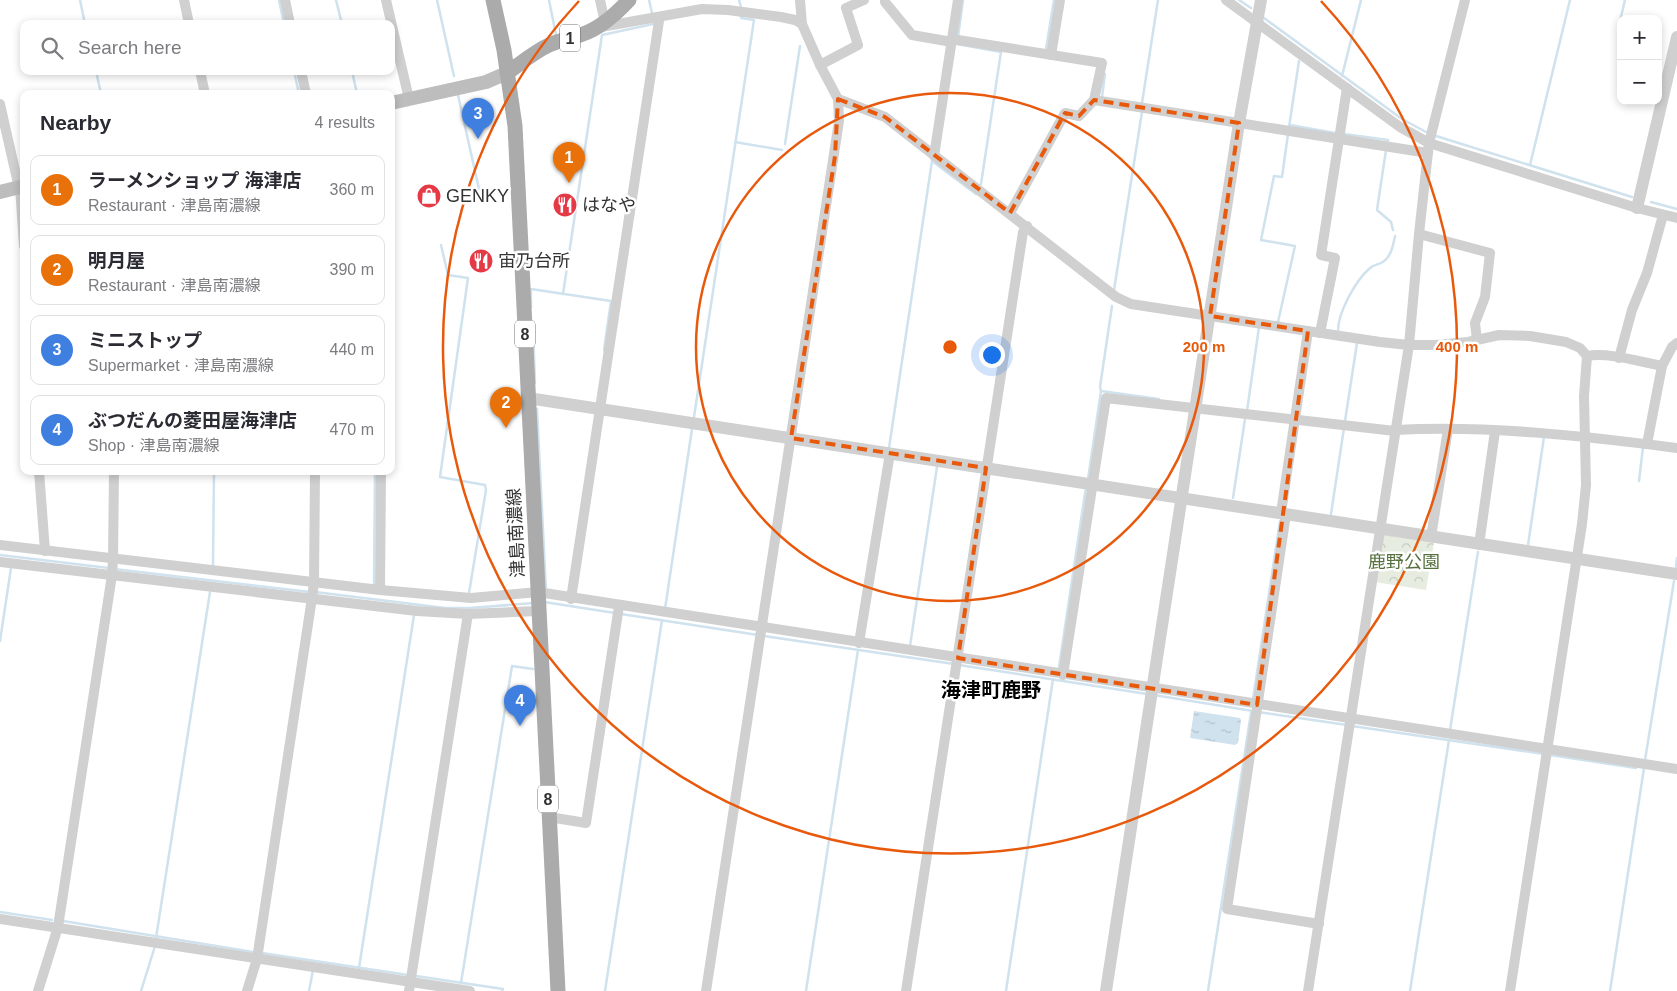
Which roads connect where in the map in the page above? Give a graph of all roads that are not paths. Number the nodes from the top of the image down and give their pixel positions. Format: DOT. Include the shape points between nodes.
graph roads {
  1 [pos="184,0"];
  2 [pos="285,0"];
  3 [pos="386,0"];
  4 [pos="494,0"];
  5 [pos="600,0"];
  6 [pos="629,0"];
  7 [pos="800,0"];
  8 [pos="864,0"];
  9 [pos="886,0"];
  10 [pos="958,0"];
  11 [pos="1060,0"];
  12 [pos="1226,0"];
  13 [pos="1261,0"];
  14 [pos="1465,0"];
  15 [pos="701,4"];
  16 [pos="658,17"];
  17 [pos="188,20"];
  18 [pos="289,20"];
  19 [pos="391,20"];
  20 [pos="1256,22"];
  21 [pos="802,24"];
  22 [pos="602,25"];
  23 [pos="1677,37"];
  24 [pos="395,39"];
  25 [pos="952,40"];
  26 [pos="1051,55"];
  27 [pos="820,65"];
  28 [pos="507,73"];
  29 [pos="201,75"];
  30 [pos="302,75"];
  31 [pos="1346,88"];
  32 [pos="204,90"];
  33 [pos="305,90"];
  34 [pos="409,99"];
  35 [pos="838,99"];
  36 [pos="1094,100"];
  37 [pos="395,102"];
  38 [pos="0,104"];
  39 [pos="1240,123"];
  40 [pos="1339,139"];
  41 [pos="1428,148"];
  42 [pos="934,156"];
  43 [pos="20,183"];
  44 [pos="20,187"];
  45 [pos="0,192"];
  46 [pos="1637,208"];
  47 [pos="1010,213"];
  48 [pos="1663,215"];
  49 [pos="1677,218"];
  50 [pos="1027,226"];
  51 [pos="1419,234"];
  52 [pos="1210,316"];
  53 [pos="1308,331"];
  54 [pos="1320,333"];
  55 [pos="1476,340"];
  56 [pos="1677,340"];
  57 [pos="1409,345"];
  58 [pos="1587,356"];
  59 [pos="1619,358"];
  60 [pos="1662,366"];
  61 [pos="528,398"];
  62 [pos="1197,405"];
  63 [pos="601,409"];
  64 [pos="1295,416"];
  65 [pos="1448,429"];
  66 [pos="1395,430"];
  67 [pos="1495,431"];
  68 [pos="1585,437"];
  69 [pos="790,438"];
  70 [pos="1647,444"];
  71 [pos="1677,448"];
  72 [pos="890,453"];
  73 [pos="986,468"];
  74 [pos="39,475"];
  75 [pos="114,475"];
  76 [pos="315,475"];
  77 [pos="381,475"];
  78 [pos="1089,484"];
  79 [pos="1182,498"];
  80 [pos="1283,514"];
  81 [pos="1380,529"];
  82 [pos="1432,537"];
  83 [pos="0,545"];
  84 [pos="1479,545"];
  85 [pos="45,551"];
  86 [pos="1577,558"];
  87 [pos="113,561"];
  88 [pos="0,562"];
  89 [pos="112,574"];
  90 [pos="1677,574"];
  91 [pos="314,584"];
  92 [pos="380,590"];
  93 [pos="312,598"];
  94 [pos="571,599"];
  95 [pos="538,602"];
  96 [pos="618,611"];
  97 [pos="468,614"];
  98 [pos="761,632"];
  99 [pos="859,643"];
  100 [pos="957,663"];
  101 [pos="1060,674"];
  102 [pos="1152,692"];
  103 [pos="1256,709"];
  104 [pos="1350,723"];
  105 [pos="1547,752"];
  106 [pos="1677,768"];
  107 [pos="549,817"];
  108 [pos="0,919"];
  109 [pos="1318,924"];
  110 [pos="58,927"];
  111 [pos="257,959"];
  112 [pos="410,986"];
  113 [pos="38,991"];
  114 [pos="247,991"];
  115 [pos="470,991"];
  116 [pos="558,991"];
  117 [pos="706,991"];
  118 [pos="906,991"];
  119 [pos="1106,991"];
  120 [pos="1308,991"];
  121 [pos="1510,991"];
  1 -- 17 [label="street"];
  2 -- 18 [label="street"];
  3 -- 19 [label="street"];
  4 -- 28 [label="main road, 津島南濃線"];
  5 -- 22 [label="street"];
  6 -- 22 [label="main road, 1"];
  7 -- 21 [label="street"];
  8 -- 27 [label="street" via="846,8 858,45"];
  9 -- 25 [label="street" via="912,35"];
  10 -- 25 [label="street"];
  11 -- 26 [label="street"];
  12 -- 20 [label="street"];
  13 -- 20 [label="street"];
  14 -- 41 [label="street"];
  15 -- 16 [label="street"];
  15 -- 21 [label="street" via="781,17"];
  16 -- 22 [label="street"];
  16 -- 63 [label="street" via="660,22"];
  20 -- 31 [label="street"];
  20 -- 39 [label="street"];
  21 -- 27 [label="street"];
  22 -- 28 [label="main road, 1" via="549,45"];
  23 -- 46 [label="street"];
  24 -- 34 [label="street"];
  25 -- 26 [label="street"];
  25 -- 42 [label="street"];
  26 -- 36 [label="street" via="1102,62"];
  27 -- 35 [label="street"];
  28 -- 34 [label="main road" via="486,82"];
  28 -- 61 [label="main road, 津島南濃線 / 8" via="515,126"];
  29 -- 32 [label="street"];
  30 -- 33 [label="street"];
  31 -- 40 [label="street"];
  31 -- 41 [label="street"];
  34 -- 37 [label="main road"];
  35 -- 42 [label="street" via="886,117"];
  35 -- 69 [label="street" via="835,156"];
  36 -- 39 [label="street"];
  36 -- 47 [label="street" via="1079,116 1065,113"];
  38 -- 43 [label="street"];
  39 -- 40 [label="street"];
  39 -- 52 [label="street"];
  40 -- 41 [label="street"];
  40 -- 54 [label="street" via="1321,256 1335,258"];
  41 -- 46 [label="street"];
  41 -- 51 [label="street"];
  42 -- 47 [label="street"];
  44 -- 45 [label="main road"];
  46 -- 48 [label="street"];
  47 -- 50 [label="street"];
  48 -- 49 [label="street"];
  48 -- 59 [label="street"];
  50 -- 52 [label="street" via="1116,297 1131,304"];
  50 -- 73 [label="street" via="1023,232"];
  51 -- 55 [label="street" via="1490,253 1485,297 1475,323"];
  51 -- 57 [label="street"];
  52 -- 53 [label="street"];
  52 -- 62 [label="street"];
  53 -- 54 [label="street"];
  53 -- 64 [label="street"];
  54 -- 57 [label="street"];
  55 -- 57 [label="street"];
  55 -- 58 [label="street" via="1499,335 1530,336 1566,342 1580,348"];
  56 -- 60 [label="street"];
  57 -- 66 [label="street"];
  58 -- 59 [label="street"];
  58 -- 68 [label="street"];
  59 -- 60 [label="street"];
  60 -- 70 [label="street"];
  61 -- 63 [label="street"];
  61 -- 95 [label="main road, 津島南濃線 / 8"];
  62 -- 64 [label="street"];
  62 -- 78 [label="street" via="1106,398"];
  62 -- 79 [label="street"];
  63 -- 69 [label="street"];
  63 -- 94 [label="street"];
  64 -- 66 [label="street"];
  64 -- 80 [label="street"];
  65 -- 66 [label="street"];
  65 -- 67 [label="street"];
  65 -- 82 [label="street"];
  66 -- 81 [label="street"];
  67 -- 68 [label="street"];
  67 -- 84 [label="street"];
  68 -- 70 [label="street"];
  68 -- 86 [label="street" via="1586,485"];
  69 -- 72 [label="street"];
  69 -- 98 [label="street"];
  70 -- 71 [label="street"];
  72 -- 73 [label="street"];
  72 -- 99 [label="street"];
  73 -- 78 [label="street"];
  73 -- 100 [label="street"];
  74 -- 85 [label="street"];
  75 -- 87 [label="street"];
  76 -- 91 [label="street"];
  77 -- 92 [label="street"];
  78 -- 79 [label="street"];
  78 -- 101 [label="street"];
  79 -- 80 [label="street"];
  79 -- 102 [label="street"];
  80 -- 81 [label="street"];
  80 -- 103 [label="street"];
  81 -- 82 [label="street"];
  81 -- 104 [label="street"];
  82 -- 84 [label="street"];
  83 -- 85 [label="street"];
  84 -- 86 [label="street"];
  85 -- 87 [label="street"];
  86 -- 90 [label="street"];
  86 -- 105 [label="street"];
  87 -- 89 [label="street"];
  87 -- 91 [label="street"];
  88 -- 89 [label="street"];
  89 -- 93 [label="street"];
  89 -- 110 [label="street"];
  91 -- 92 [label="street"];
  91 -- 93 [label="street"];
  92 -- 95 [label="street"];
  93 -- 97 [label="street"];
  93 -- 111 [label="street"];
  94 -- 95 [label="street"];
  94 -- 96 [label="street"];
  95 -- 97 [label="street"];
  95 -- 107 [label="main road, 津島南濃線 / 8"];
  96 -- 98 [label="street"];
  96 -- 107 [label="street" via="586,823"];
  97 -- 112 [label="street"];
  98 -- 99 [label="street"];
  98 -- 117 [label="street"];
  99 -- 100 [label="street"];
  100 -- 101 [label="street"];
  100 -- 118 [label="street"];
  101 -- 102 [label="street"];
  102 -- 103 [label="street"];
  102 -- 119 [label="street"];
  103 -- 104 [label="street"];
  103 -- 109 [label="street" via="1227,909"];
  104 -- 105 [label="street"];
  104 -- 109 [label="street"];
  105 -- 106 [label="street"];
  105 -- 121 [label="street"];
  107 -- 116 [label="main road, 津島南濃線 / 8"];
  108 -- 110 [label="street"];
  109 -- 120 [label="street"];
  110 -- 111 [label="street"];
  110 -- 113 [label="street"];
  111 -- 112 [label="street"];
  111 -- 114 [label="street"];
  112 -- 115 [label="street"];
}
